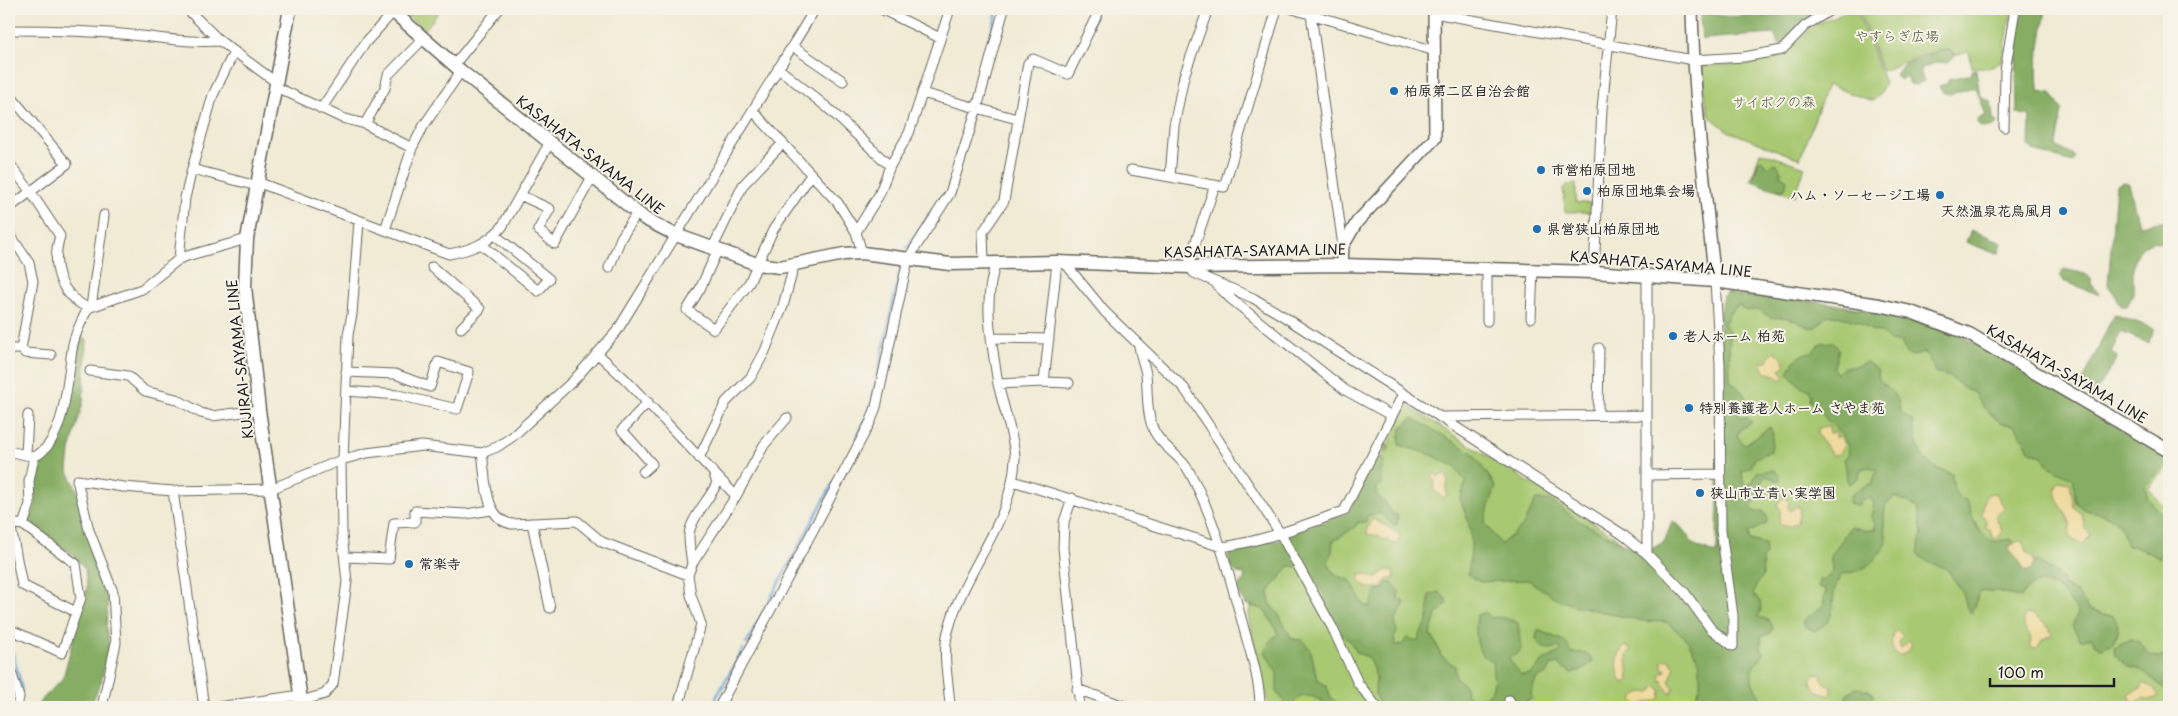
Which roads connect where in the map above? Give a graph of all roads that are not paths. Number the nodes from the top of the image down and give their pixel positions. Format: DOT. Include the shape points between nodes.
graph roads {
  1 [pos="188,9"];
  2 [pos="290,9"];
  3 [pos="499,9"];
  4 [pos="815,9"];
  5 [pos="881,9"];
  6 [pos="950,9"];
  7 [pos="1004,9"];
  8 [pos="1100,9"];
  9 [pos="1208,9"];
  10 [pos="1278,9"];
  11 [pos="1292,9"];
  12 [pos="1612,9"];
  13 [pos="1692,9"];
  14 [pos="1832,9"];
  15 [pos="2015,9"];
  16 [pos="2164,9"];
  17 [pos="392,10"];
  18 [pos="1434,11"];
  19 [pos="1307,12"];
  20 [pos="2169,16"];
  21 [pos="9,30"];
  22 [pos="424,38"];
  23 [pos="940,38"];
  24 [pos="220,42"];
  25 [pos="1607,45"];
  26 [pos="792,46"];
  27 [pos="1435,51"];
  28 [pos="234,52"];
  29 [pos="1693,60"];
  30 [pos="457,68"];
  31 [pos="778,68"];
  32 [pos="843,80"];
  33 [pos="276,85"];
  34 [pos="922,93"];
  35 [pos="9,94"];
  36 [pos="977,108"];
  37 [pos="321,109"];
  38 [pos="753,111"];
  39 [pos="1017,118"];
  40 [pos="365,124"];
  41 [pos="2004,127"];
  42 [pos="549,144"];
  43 [pos="782,144"];
  44 [pos="412,148"];
  45 [pos="9,163"];
  46 [pos="890,166"];
  47 [pos="192,169"];
  48 [pos="1131,170"];
  49 [pos="811,175"];
  50 [pos="592,177"];
  51 [pos="1170,177"];
  52 [pos="257,184"];
  53 [pos="1215,186"];
  54 [pos="30,191"];
  55 [pos="520,195"];
  56 [pos="9,208"];
  57 [pos="637,213"];
  58 [pos="104,215"];
  59 [pos="359,221"];
  60 [pos="385,230"];
  61 [pos="856,232"];
  62 [pos="9,233"];
  63 [pos="495,235"];
  64 [pos="676,235"];
  65 [pos="247,239"];
  66 [pos="481,244"];
  67 [pos="1343,246"];
  68 [pos="715,248"];
  69 [pos="862,253"];
  70 [pos="908,259"];
  71 [pos="179,260"];
  72 [pos="990,263"];
  73 [pos="1061,263"];
  74 [pos="757,264"];
  75 [pos="1342,265"];
  76 [pos="794,266"];
  77 [pos="432,267"];
  78 [pos="1190,267"];
  79 [pos="609,268"];
  80 [pos="1487,269"];
  81 [pos="1533,270"];
  82 [pos="1594,272"];
  83 [pos="1647,276"];
  84 [pos="1215,282"];
  85 [pos="1715,282"];
  86 [pos="90,308"];
  87 [pos="1531,318"];
  88 [pos="1487,321"];
  89 [pos="461,328"];
  90 [pos="991,338"];
  91 [pos="1049,339"];
  92 [pos="1138,344"];
  93 [pos="1599,348"];
  94 [pos="9,349"];
  95 [pos="22,349"];
  96 [pos="598,354"];
  97 [pos="51,355"];
  98 [pos="90,371"];
  99 [pos="346,372"];
  100 [pos="1044,382"];
  101 [pos="1069,383"];
  102 [pos="998,384"];
  103 [pos="346,391"];
  104 [pos="1402,394"];
  105 [pos="648,402"];
  106 [pos="259,410"];
  107 [pos="28,415"];
  108 [pos="1598,415"];
  109 [pos="1646,415"];
  110 [pos="1392,416"];
  111 [pos="1440,417"];
  112 [pos="787,418"];
  113 [pos="9,451"];
  114 [pos="2169,452"];
  115 [pos="482,453"];
  116 [pos="30,456"];
  117 [pos="699,458"];
  118 [pos="342,460"];
  119 [pos="642,472"];
  120 [pos="713,472"];
  121 [pos="1720,474"];
  122 [pos="1647,475"];
  123 [pos="1012,480"];
  124 [pos="271,489"];
  125 [pos="173,491"];
  126 [pos="736,496"];
  127 [pos="1072,498"];
  128 [pos="491,510"];
  129 [pos="9,523"];
  130 [pos="532,523"];
  131 [pos="23,525"];
  132 [pos="1280,533"];
  133 [pos="1222,547"];
  134 [pos="1647,554"];
  135 [pos="346,557"];
  136 [pos="692,564"];
  137 [pos="688,575"];
  138 [pos="550,608"];
  139 [pos="76,612"];
  140 [pos="9,629"];
  141 [pos="10,670"];
  142 [pos="1077,689"];
  143 [pos="301,701"];
  144 [pos="17,707"];
  145 [pos="102,707"];
  146 [pos="204,707"];
  147 [pos="218,707"];
  148 [pos="678,707"];
  149 [pos="719,707"];
  150 [pos="950,707"];
  151 [pos="1080,707"];
  152 [pos="1126,707"];
  153 [pos="1260,707"];
  154 [pos="1377,707"];
  1 -- 24 [label="street"];
  2 -- 33 [label="main road, KUJIRAI-SAYAMA LINE"];
  3 -- 30 [label="street"];
  4 -- 26 [label="street"];
  5 -- 23 [label="street"];
  6 -- 23 [label="street"];
  7 -- 36 [label="street"];
  8 -- 39 [label="street" via="1068,74 1033,59 1028,62"];
  9 -- 51 [label="street" via="1184,76 1174,126"];
  10 -- 53 [label="street" via="1224,187"];
  11 -- 19 [label="street"];
  12 -- 25 [label="street"];
  13 -- 29 [label="street"];
  14 -- 29 [label="street" via="1805,26 1782,50 1744,57"];
  15 -- 41 [label="street" via="2005,71"];
  16 -- 20 [label="street"];
  17 -- 22 [label="main road, KASAHATA-SAYAMA LINE"];
  17 -- 37 [label="street"];
  18 -- 25 [label="street"];
  18 -- 27 [label="street"];
  19 -- 27 [label="street"];
  19 -- 67 [label="street"];
  21 -- 24 [label="street"];
  22 -- 30 [label="main road, KASAHATA-SAYAMA LINE"];
  22 -- 40 [label="street" via="388,75 385,88"];
  23 -- 34 [label="street"];
  24 -- 28 [label="street"];
  25 -- 29 [label="street"];
  25 -- 82 [label="street"];
  26 -- 31 [label="street"];
  26 -- 32 [label="street"];
  27 -- 67 [label="street" via="1435,138 1357,222"];
  28 -- 33 [label="street"];
  28 -- 47 [label="street" via="213,95"];
  29 -- 85 [label="street"];
  30 -- 42 [label="main road, KASAHATA-SAYAMA LINE"];
  30 -- 44 [label="street"];
  31 -- 38 [label="street"];
  31 -- 46 [label="street" via="829,109"];
  33 -- 37 [label="street"];
  33 -- 52 [label="main road, KUJIRAI-SAYAMA LINE"];
  34 -- 36 [label="street"];
  34 -- 46 [label="street" via="909,133"];
  35 -- 54 [label="street" via="66,164"];
  36 -- 39 [label="street"];
  36 -- 70 [label="street" via="950,193"];
  37 -- 40 [label="street"];
  38 -- 43 [label="street"];
  38 -- 64 [label="street"];
  39 -- 72 [label="street" via="1004,201 983,232"];
  40 -- 44 [label="street"];
  42 -- 50 [label="main road, KASAHATA-SAYAMA LINE"];
  42 -- 55 [label="street"];
  43 -- 49 [label="street"];
  43 -- 68 [label="street" via="743,185"];
  44 -- 60 [label="street"];
  45 -- 54 [label="street"];
  46 -- 61 [label="street" via="879,196"];
  47 -- 52 [label="street"];
  47 -- 71 [label="street" via="185,198"];
  48 -- 51 [label="street"];
  49 -- 61 [label="street" via="838,202"];
  49 -- 74 [label="street" via="773,230"];
  50 -- 55 [label="street" via="555,244 538,230 550,209"];
  50 -- 57 [label="main road, KASAHATA-SAYAMA LINE"];
  51 -- 53 [label="street"];
  52 -- 59 [label="street"];
  52 -- 65 [label="main road, KUJIRAI-SAYAMA LINE"];
  53 -- 78 [label="street"];
  54 -- 56 [label="street"];
  54 -- 86 [label="street" via="60,236 55,266 60,277 70,296"];
  55 -- 63 [label="street"];
  57 -- 64 [label="main road, KASAHATA-SAYAMA LINE"];
  57 -- 79 [label="street" via="621,238"];
  58 -- 86 [label="street"];
  59 -- 60 [label="street"];
  59 -- 99 [label="street"];
  60 -- 66 [label="street" via="449,254"];
  61 -- 69 [label="street"];
  62 -- 95 [label="street" via="29,263 33,281"];
  63 -- 66 [label="street"];
  63 -- 66 [label="street" via="549,279 538,291"];
  64 -- 68 [label="main road, KASAHATA-SAYAMA LINE"];
  64 -- 96 [label="street" via="618,331"];
  65 -- 71 [label="street"];
  65 -- 106 [label="main road, KUJIRAI-SAYAMA LINE" via="245,287"];
  67 -- 75 [label="street"];
  68 -- 74 [label="main road, KASAHATA-SAYAMA LINE"];
  68 -- 74 [label="street" via="700,289 687,310 714,329 748,283"];
  69 -- 70 [label="main road, KASAHATA-SAYAMA LINE"];
  69 -- 76 [label="main road, KASAHATA-SAYAMA LINE"];
  70 -- 72 [label="main road, KASAHATA-SAYAMA LINE"];
  70 -- 149 [label="street" via="871,421"];
  71 -- 86 [label="street" via="142,289"];
  72 -- 73 [label="main road, KASAHATA-SAYAMA LINE"];
  72 -- 90 [label="street"];
  73 -- 78 [label="main road, KASAHATA-SAYAMA LINE"];
  73 -- 91 [label="street"];
  73 -- 92 [label="street" via="1104,312"];
  74 -- 76 [label="main road, KASAHATA-SAYAMA LINE"];
  75 -- 78 [label="main road, KASAHATA-SAYAMA LINE"];
  75 -- 80 [label="main road, KASAHATA-SAYAMA LINE"];
  76 -- 117 [label="street" via="784,306 765,351 752,377 726,402"];
  77 -- 89 [label="street" via="480,309"];
  78 -- 84 [label="street" via="1200,277"];
  80 -- 81 [label="main road, KASAHATA-SAYAMA LINE"];
  80 -- 88 [label="street"];
  81 -- 82 [label="main road, KASAHATA-SAYAMA LINE"];
  81 -- 87 [label="street"];
  82 -- 83 [label="main road, KASAHATA-SAYAMA LINE"];
  83 -- 85 [label="main road, KASAHATA-SAYAMA LINE"];
  83 -- 109 [label="street"];
  84 -- 104 [label="street" via="1253,298"];
  84 -- 110 [label="street" via="1230,299 1345,390"];
  85 -- 114 [label="main road, KASAHATA-SAYAMA LINE" via="1886,306 1943,323 1982,341"];
  85 -- 121 [label="street" via="1720,364"];
  86 -- 116 [label="street" via="73,343 64,409 47,449"];
  90 -- 91 [label="street"];
  90 -- 102 [label="street"];
  91 -- 100 [label="street"];
  92 -- 132 [label="street" via="1184,388"];
  92 -- 133 [label="street" via="1154,431 1164,445 1183,461 1193,478"];
  93 -- 108 [label="street"];
  94 -- 95 [label="street"];
  95 -- 97 [label="street" via="25,353"];
  96 -- 105 [label="street"];
  96 -- 115 [label="street" via="512,436"];
  98 -- 106 [label="street" via="128,376 145,392 176,399 206,415"];
  99 -- 103 [label="street"];
  99 -- 103 [label="street" via="394,374 430,387 438,362 469,372 457,409 398,395"];
  100 -- 101 [label="street"];
  100 -- 102 [label="street"];
  102 -- 123 [label="street" via="1015,456"];
  103 -- 118 [label="street"];
  104 -- 110 [label="street"];
  104 -- 111 [label="street"];
  105 -- 117 [label="street"];
  105 -- 119 [label="street" via="622,430 652,464"];
  106 -- 124 [label="main road, KUJIRAI-SAYAMA LINE"];
  107 -- 116 [label="street"];
  108 -- 109 [label="street"];
  108 -- 111 [label="street"];
  109 -- 122 [label="street"];
  110 -- 132 [label="street" via="1344,512"];
  111 -- 134 [label="street" via="1622,534"];
  112 -- 126 [label="street" via="764,445"];
  113 -- 116 [label="street"];
  115 -- 118 [label="street" via="422,446 395,448"];
  115 -- 128 [label="street"];
  116 -- 131 [label="street" via="30,504"];
  117 -- 120 [label="street"];
  118 -- 124 [label="street"];
  118 -- 135 [label="street" via="342,534"];
  120 -- 126 [label="street"];
  120 -- 136 [label="street" via="714,490 691,525"];
  121 -- 122 [label="street"];
  121 -- 134 [label="street" via="1721,531 1733,646 1711,629 1685,593"];
  122 -- 134 [label="street"];
  123 -- 127 [label="street"];
  123 -- 150 [label="street" via="995,532 958,602 948,629 945,660"];
  124 -- 125 [label="street"];
  124 -- 143 [label="main road, KUJIRAI-SAYAMA LINE"];
  125 -- 145 [label="street" via="77,480 89,530 113,592 116,643"];
  125 -- 146 [label="street"];
  126 -- 136 [label="street"];
  127 -- 133 [label="street"];
  127 -- 142 [label="street" via="1064,522 1063,548"];
  128 -- 130 [label="street" via="503,522"];
  128 -- 135 [label="street" via="466,514 415,512 415,522 394,523 388,559"];
  129 -- 131 [label="street"];
  129 -- 139 [label="street" via="22,585"];
  130 -- 137 [label="street" via="576,521 602,542"];
  130 -- 138 [label="street"];
  131 -- 139 [label="street" via="76,564 81,598"];
  132 -- 133 [label="street"];
  132 -- 154 [label="street" via="1332,627 1358,683"];
  133 -- 153 [label="street" via="1254,667"];
  135 -- 143 [label="street" via="347,582 333,684 325,694"];
  136 -- 137 [label="street"];
  137 -- 148 [label="street" via="701,624"];
  139 -- 140 [label="street" via="62,652"];
  141 -- 144 [label="street" via="19,697"];
  142 -- 151 [label="street"];
  142 -- 152 [label="street"];
  143 -- 147 [label="street"];
}
